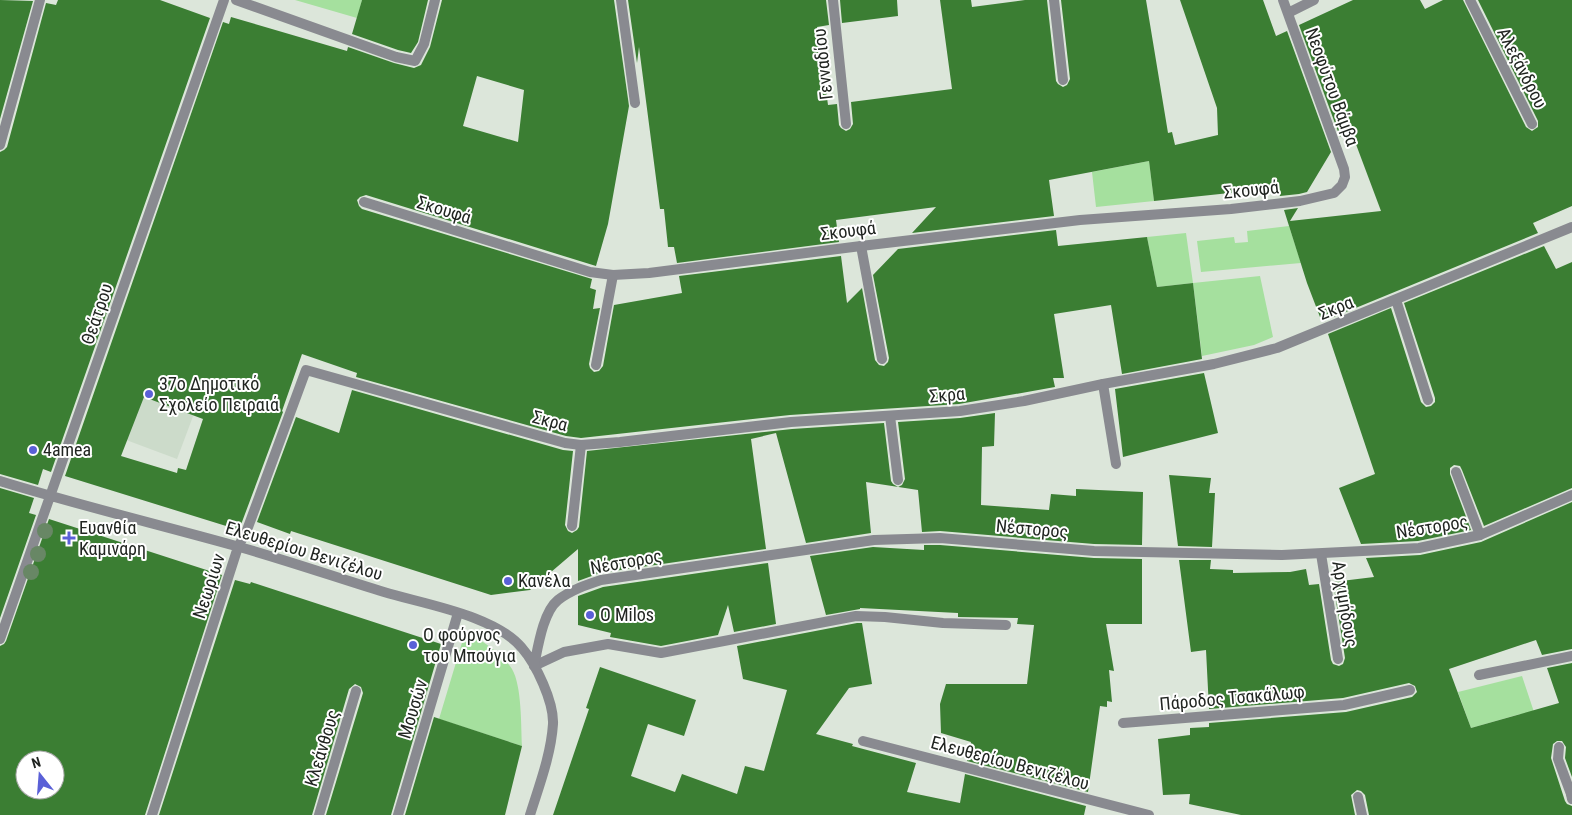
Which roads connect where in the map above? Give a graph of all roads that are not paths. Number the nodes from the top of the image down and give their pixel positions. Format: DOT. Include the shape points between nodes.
graph roads {
  1 [pos="40,0"];
  2 [pos="224,0"];
  3 [pos="236,0"];
  4 [pos="436,0"];
  5 [pos="621,0"];
  6 [pos="832,0"];
  7 [pos="1054,0"];
  8 [pos="1283,0"];
  9 [pos="1314,0"];
  10 [pos="1470,0"];
  11 [pos="1288,13"];
  12 [pos="1063,80"];
  13 [pos="635,103"];
  14 [pos="846,124"];
  15 [pos="1532,124"];
  16 [pos="0,144"];
  17 [pos="1342,185"];
  18 [pos="364,202"];
  19 [pos="1572,227"];
  20 [pos="861,246"];
  21 [pos="613,275"];
  22 [pos="1396,300"];
  23 [pos="882,360"];
  24 [pos="596,365"];
  25 [pos="306,370"];
  26 [pos="1103,384"];
  27 [pos="1428,400"];
  28 [pos="890,416"];
  29 [pos="581,445"];
  30 [pos="1116,464"];
  31 [pos="1456,472"];
  32 [pos="898,480"];
  33 [pos="0,481"];
  34 [pos="1572,495"];
  35 [pos="50,496"];
  36 [pos="572,526"];
  37 [pos="1480,535"];
  38 [pos="238,547"];
  39 [pos="1321,554"];
  40 [pos="458,613"];
  41 [pos="1006,626"];
  42 [pos="0,639"];
  43 [pos="1572,656"];
  44 [pos="1338,660"];
  45 [pos="534,666"];
  46 [pos="1478,675"];
  47 [pos="1410,690"];
  48 [pos="356,691"];
  49 [pos="1123,723"];
  50 [pos="863,741"];
  51 [pos="1559,747"];
  52 [pos="1572,796"];
  53 [pos="1358,797"];
  54 [pos="152,815"];
  55 [pos="319,815"];
  56 [pos="398,815"];
  57 [pos="530,815"];
  58 [pos="1149,815"];
  59 [pos="1362,815"];
  1 -- 16 [label="street"];
  2 -- 35 [label="street, Θεάτρου"];
  3 -- 4 [label="street" via="415,61 424,44"];
  5 -- 13 [label="street"];
  6 -- 14 [label="street, Γενναδίου"];
  7 -- 12 [label="street"];
  8 -- 11 [label="street, Νεοφύτου Βάμβα"];
  9 -- 11 [label="street"];
  10 -- 15 [label="street, Αλεξάνδρου"];
  11 -- 17 [label="street, Νεοφύτου Βάμβα" via="1340,157 1345,175"];
  17 -- 20 [label="street, Σκουφά" via="1332,194 1290,202 1080,220"];
  18 -- 21 [label="street, Σκουφά" via="590,272"];
  19 -- 22 [label="street, Σκρα"];
  20 -- 21 [label="street, Σκουφά"];
  20 -- 23 [label="street"];
  21 -- 24 [label="street"];
  22 -- 26 [label="street, Σκρα" via="1258,354"];
  22 -- 27 [label="street"];
  25 -- 29 [label="street, Σκρα" via="564,443"];
  25 -- 38 [label="street, Νεωρίων"];
  26 -- 28 [label="street, Σκρα" via="960,411"];
  26 -- 30 [label="street"];
  28 -- 29 [label="street, Σκρα" via="791,422"];
  28 -- 32 [label="street"];
  29 -- 36 [label="street"];
  31 -- 37 [label="street"];
  33 -- 35 [label="street, Ελευθερίου Βενιζέλου"];
  34 -- 37 [label="street, Νέστορος"];
  35 -- 38 [label="street, Ελευθερίου Βενιζέλου"];
  35 -- 42 [label="street, Θεάτρου"];
  37 -- 39 [label="street, Νέστορος" via="1419,548"];
  38 -- 40 [label="street, Ελευθερίου Βενιζέλου"];
  38 -- 54 [label="street, Νεωρίων"];
  39 -- 44 [label="street, Αρχιμήδους"];
  39 -- 45 [label="street, Νέστορος" via="1094,551 940,538 874,540 601,580 577,588 556,601 542,626"];
  40 -- 45 [label="street, Ελευθερίου Βενιζέλου" via="504,632 522,647"];
  40 -- 56 [label="street, Μουσών"];
  41 -- 45 [label="street" via="856,616 660,653 608,644 581,648"];
  43 -- 46 [label="street"];
  45 -- 57 [label="street, Ελευθερίου Βενιζέλου" via="553,722 548,754"];
  47 -- 49 [label="street, Πάροδος Τσακάλωφ" via="1344,705"];
  48 -- 55 [label="street, Κλεάνθους"];
  50 -- 58 [label="street, Ελευθερίου Βενιζέλου"];
  51 -- 52 [label="street" via="1558,759"];
  53 -- 59 [label="street"];
}
